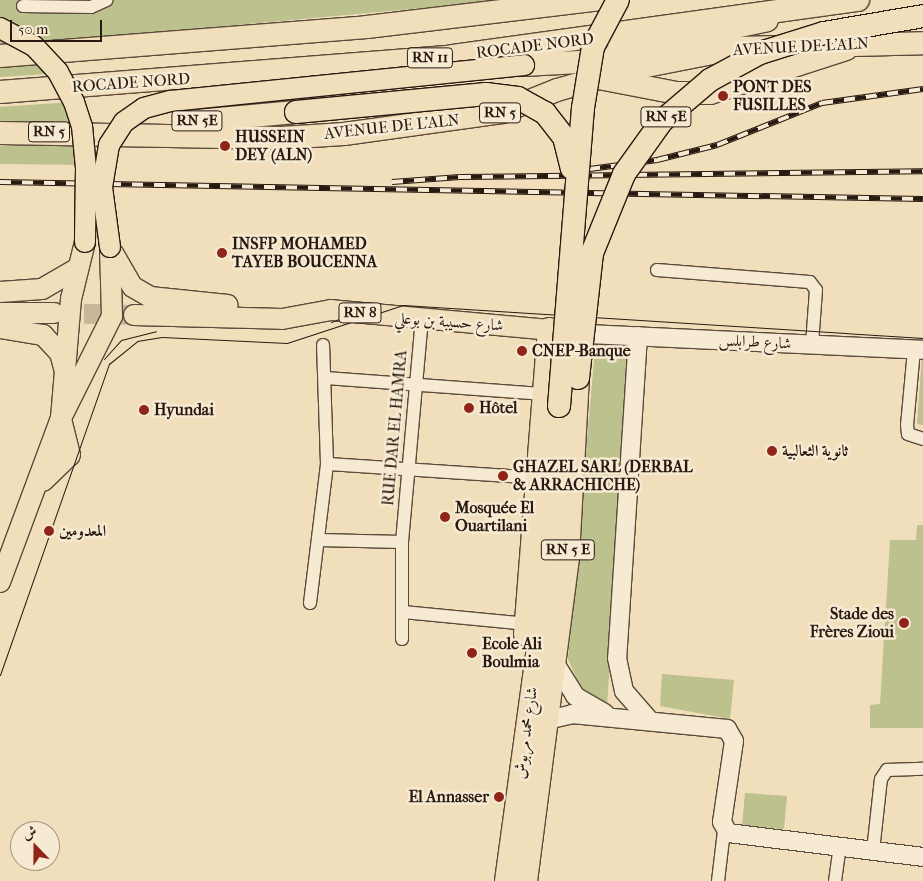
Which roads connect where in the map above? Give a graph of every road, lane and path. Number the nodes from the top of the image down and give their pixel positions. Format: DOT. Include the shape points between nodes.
graph roads {
  1 [pos="107,0"];
  2 [pos="594,0"];
  3 [pos="618,0"];
  4 [pos="858,0"];
  5 [pos="23,6"];
  6 [pos="923,16"];
  7 [pos="0,28"];
  8 [pos="923,42"];
  9 [pos="860,44"];
  10 [pos="738,48"];
  11 [pos="0,56"];
  12 [pos="524,65"];
  13 [pos="601,78"];
  14 [pos="0,92"];
  15 [pos="98,132"];
  16 [pos="0,133"];
  17 [pos="572,222"];
  18 [pos="110,247"];
  19 [pos="78,268"];
  20 [pos="657,270"];
  21 [pos="0,292"];
  22 [pos="331,310"];
  23 [pos="0,313"];
  24 [pos="54,313"];
  25 [pos="134,315"];
  26 [pos="422,317"];
  27 [pos="0,328"];
  28 [pos="549,329"];
  29 [pos="586,334"];
  30 [pos="638,336"];
  31 [pos="812,344"];
  32 [pos="323,345"];
  33 [pos="918,350"];
  34 [pos="67,377"];
  35 [pos="325,378"];
  36 [pos="578,378"];
  37 [pos="414,384"];
  38 [pos="552,400"];
  39 [pos="61,418"];
  40 [pos="923,439"];
  41 [pos="327,464"];
  42 [pos="408,471"];
  43 [pos="537,478"];
  44 [pos="319,540"];
  45 [pos="402,542"];
  46 [pos="0,582"];
  47 [pos="310,603"];
  48 [pos="403,612"];
  49 [pos="517,623"];
  50 [pos="402,639"];
  51 [pos="556,664"];
  52 [pos="618,672"];
  53 [pos="539,715"];
  54 [pos="620,718"];
  55 [pos="650,721"];
  56 [pos="923,769"];
  57 [pos="724,831"];
  58 [pos="840,846"];
  59 [pos="873,851"];
  60 [pos="923,857"];
  61 [pos="506,881"];
  62 [pos="526,881"];
  63 [pos="718,881"];
  64 [pos="835,881"];
  1 -- 5 [label="street" via="91,7"];
  2 -- 11 [label="highway, RN 11" via="367,27"];
  3 -- 17 [label="highway, bridge" via="593,47"];
  4 -- 12 [label="main road" via="644,49"];
  4 -- 14 [label="highway, ROCADE NORD / RN 11" via="453,56"];
  6 -- 36 [label="highway, RN 5E, bridge" via="824,33 760,53 710,80 662,121 624,174 592,253"];
  7 -- 19 [label="main road, bridge" via="34,46 58,72 82,126 86,168 85,242"];
  8 -- 9 [label="highway, AVENUE DE L'ALN / RN 5"];
  9 -- 10 [label="highway, AVENUE DE L'ALN / RN 5"];
  9 -- 13 [label="highway" via="710,93 677,94"];
  10 -- 12 [label="highway" via="671,57"];
  10 -- 13 [label="highway, AVENUE DE L'ALN / RN 5"];
  12 -- 18 [label="main road, bridge" via="171,101 144,108 124,122 109,145 102,188"];
  13 -- 15 [label="highway, AVENUE DE L'ALN / RN 5" via="502,112 344,134 281,138"];
  15 -- 16 [label="highway, AVENUE DE L'ALN / RN 5"];
  15 -- 17 [label="highway, RN 5E, bridge" via="486,94 518,98 545,113 564,137 572,163"];
  17 -- 38 [label="highway, RN 5 E, bridge"];
  18 -- 22 [label="main road" via="127,280 150,297"];
  18 -- 39 [label="main road" via="112,316"];
  19 -- 21 [label="main road" via="42,289"];
  19 -- 34 [label="main road" via="69,318"];
  20 -- 31 [label="street" via="810,282 816,290"];
  22 -- 25 [label="main road, شارع حسيبة بن بوعلي / RN 8" via="282,319"];
  22 -- 26 [label="main road, شارع حسيبة بن بوعلي / RN 8" via="403,320"];
  23 -- 24 [label="main road"];
  26 -- 28 [label="main road, شارع حسيبة بن بوعلي / RN 8"];
  26 -- 37 [label="street, RUE DAR EL HAMRA"];
  27 -- 34 [label="main road" via="43,335 60,353"];
  28 -- 29 [label="main road, شارع حسيبة بن بوعلي / RN 8"];
  28 -- 38 [label="highway"];
  29 -- 30 [label="main road, شارع طرابلس / RN 8"];
  30 -- 31 [label="main road, شارع طرابلس / RN 8"];
  30 -- 52 [label="main road"];
  31 -- 33 [label="main road, شارع طرابلس / RN 8"];
  32 -- 35 [label="street"];
  33 -- 40 [label="street" via="907,424 908,434"];
  34 -- 39 [label="main road"];
  35 -- 37 [label="street"];
  35 -- 41 [label="street"];
  36 -- 51 [label="highway, RN 5 E"];
  37 -- 38 [label="street"];
  37 -- 42 [label="street, RUE DAR EL HAMRA"];
  38 -- 43 [label="highway"];
  38 -- 53 [label="highway, شارع محمد مربوش / RN 5 E"];
  39 -- 46 [label="main road"];
  41 -- 42 [label="street"];
  41 -- 44 [label="street"];
  42 -- 43 [label="street"];
  42 -- 45 [label="street, RUE DAR EL HAMRA"];
  43 -- 53 [label="highway" via="523,670"];
  44 -- 45 [label="street"];
  44 -- 47 [label="street"];
  45 -- 48 [label="street, RUE DAR EL HAMRA"];
  48 -- 49 [label="street"];
  48 -- 50 [label="street, RUE DAR EL HAMRA"];
  51 -- 53 [label="highway, RN 5 E"];
  51 -- 54 [label="main road" via="581,701"];
  52 -- 54 [label="main road" via="616,688"];
  52 -- 55 [label="main road" via="628,697"];
  53 -- 54 [label="main road"];
  53 -- 61 [label="highway, شارع محمد مربوش / RN 5 E"];
  53 -- 62 [label="highway, RN 5 E"];
  54 -- 55 [label="main road"];
  55 -- 57 [label="main road" via="731,731 734,742"];
  56 -- 59 [label="street" via="888,770 881,779"];
  57 -- 58 [label="main road"];
  57 -- 63 [label="street"];
  58 -- 59 [label="main road"];
  58 -- 64 [label="street"];
  59 -- 60 [label="main road"];
}
